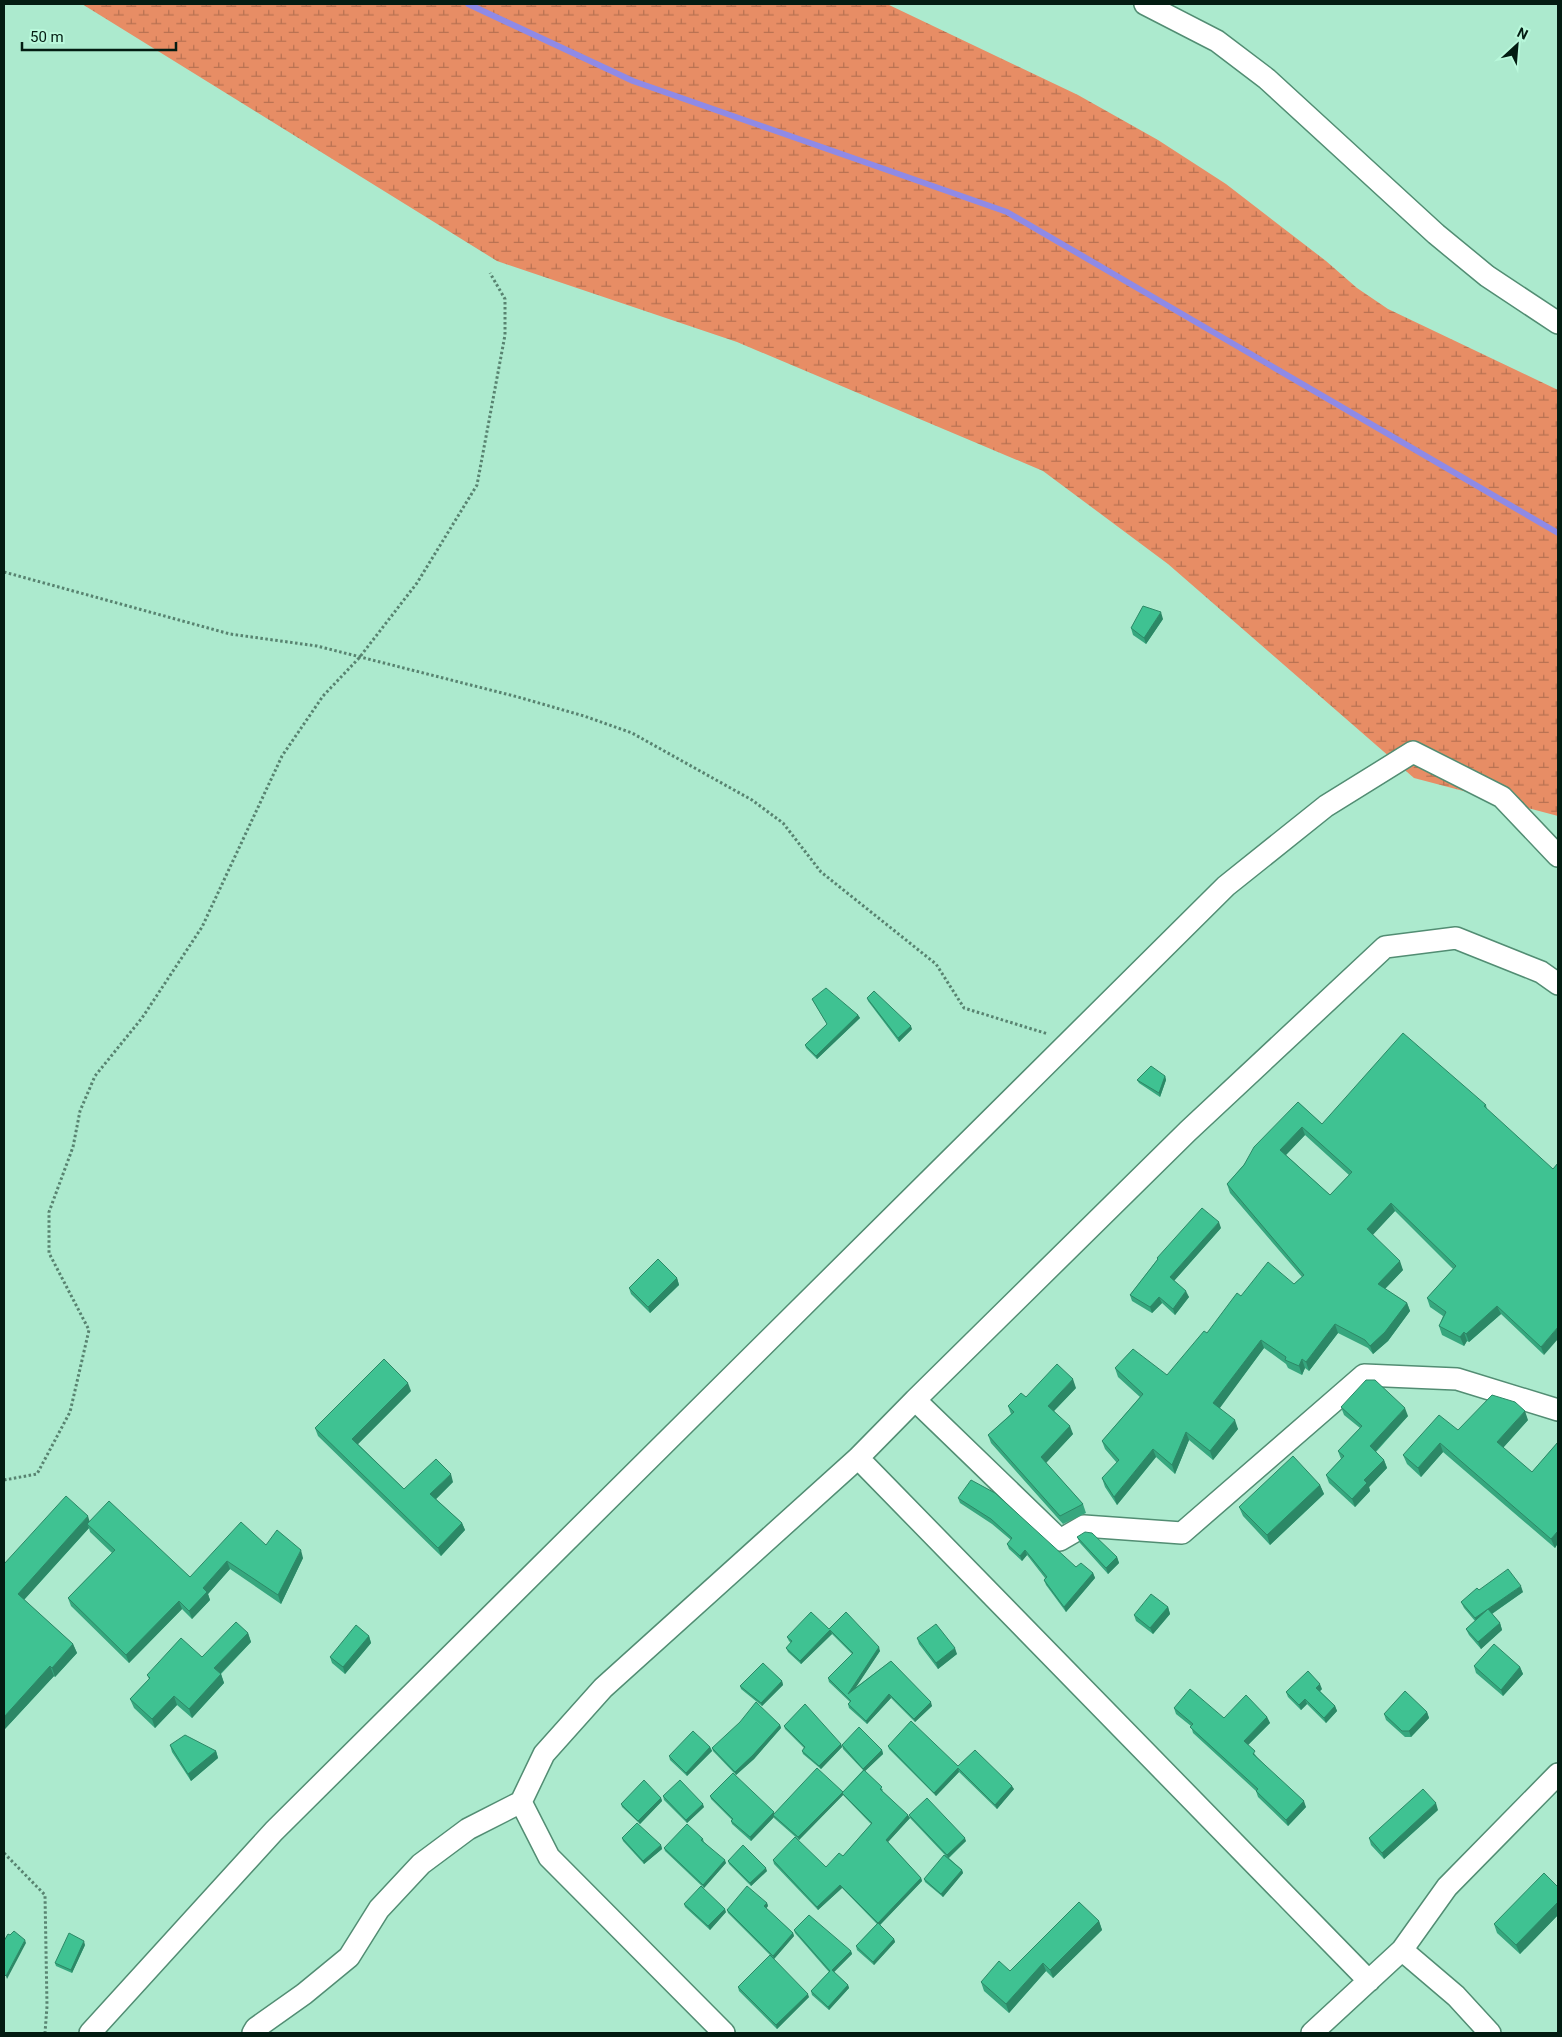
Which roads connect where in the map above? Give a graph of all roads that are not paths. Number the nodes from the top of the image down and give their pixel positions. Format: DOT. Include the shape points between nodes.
graph roads {
  1 [pos="1145,4"];
  2 [pos="1558,323"];
  3 [pos="1558,856"];
  4 [pos="1558,984"];
  5 [pos="915,1400"];
  6 [pos="1558,1410"];
  7 [pos="858,1458"];
  8 [pos="1558,1774"];
  9 [pos="521,1802"];
  10 [pos="1402,1950"];
  11 [pos="1368,1981"];
  12 [pos="90,2033"];
  13 [pos="252,2033"];
  14 [pos="724,2033"];
  15 [pos="1312,2033"];
  16 [pos="1490,2033"];
  1 -- 2 [label="street" via="1217,41 1267,78 1436,234 1486,276"];
  3 -- 12 [label="street" via="1502,797 1412,752 1326,806 1226,886 274,1831"];
  4 -- 5 [label="street" via="1541,972 1456,938 1386,947 1188,1131"];
  5 -- 6 [label="street" via="1060,1540 1084,1526 1182,1533 1364,1375 1457,1379"];
  5 -- 7 [label="street"];
  7 -- 9 [label="street" via="603,1688 544,1754"];
  7 -- 11 [label="street"];
  8 -- 10 [label="street" via="1447,1888"];
  9 -- 13 [label="street" via="468,1829 421,1864 379,1909 350,1957"];
  9 -- 14 [label="street" via="549,1857"];
  10 -- 11 [label="street"];
  10 -- 16 [label="street" via="1456,1996"];
  11 -- 15 [label="street"];
}
